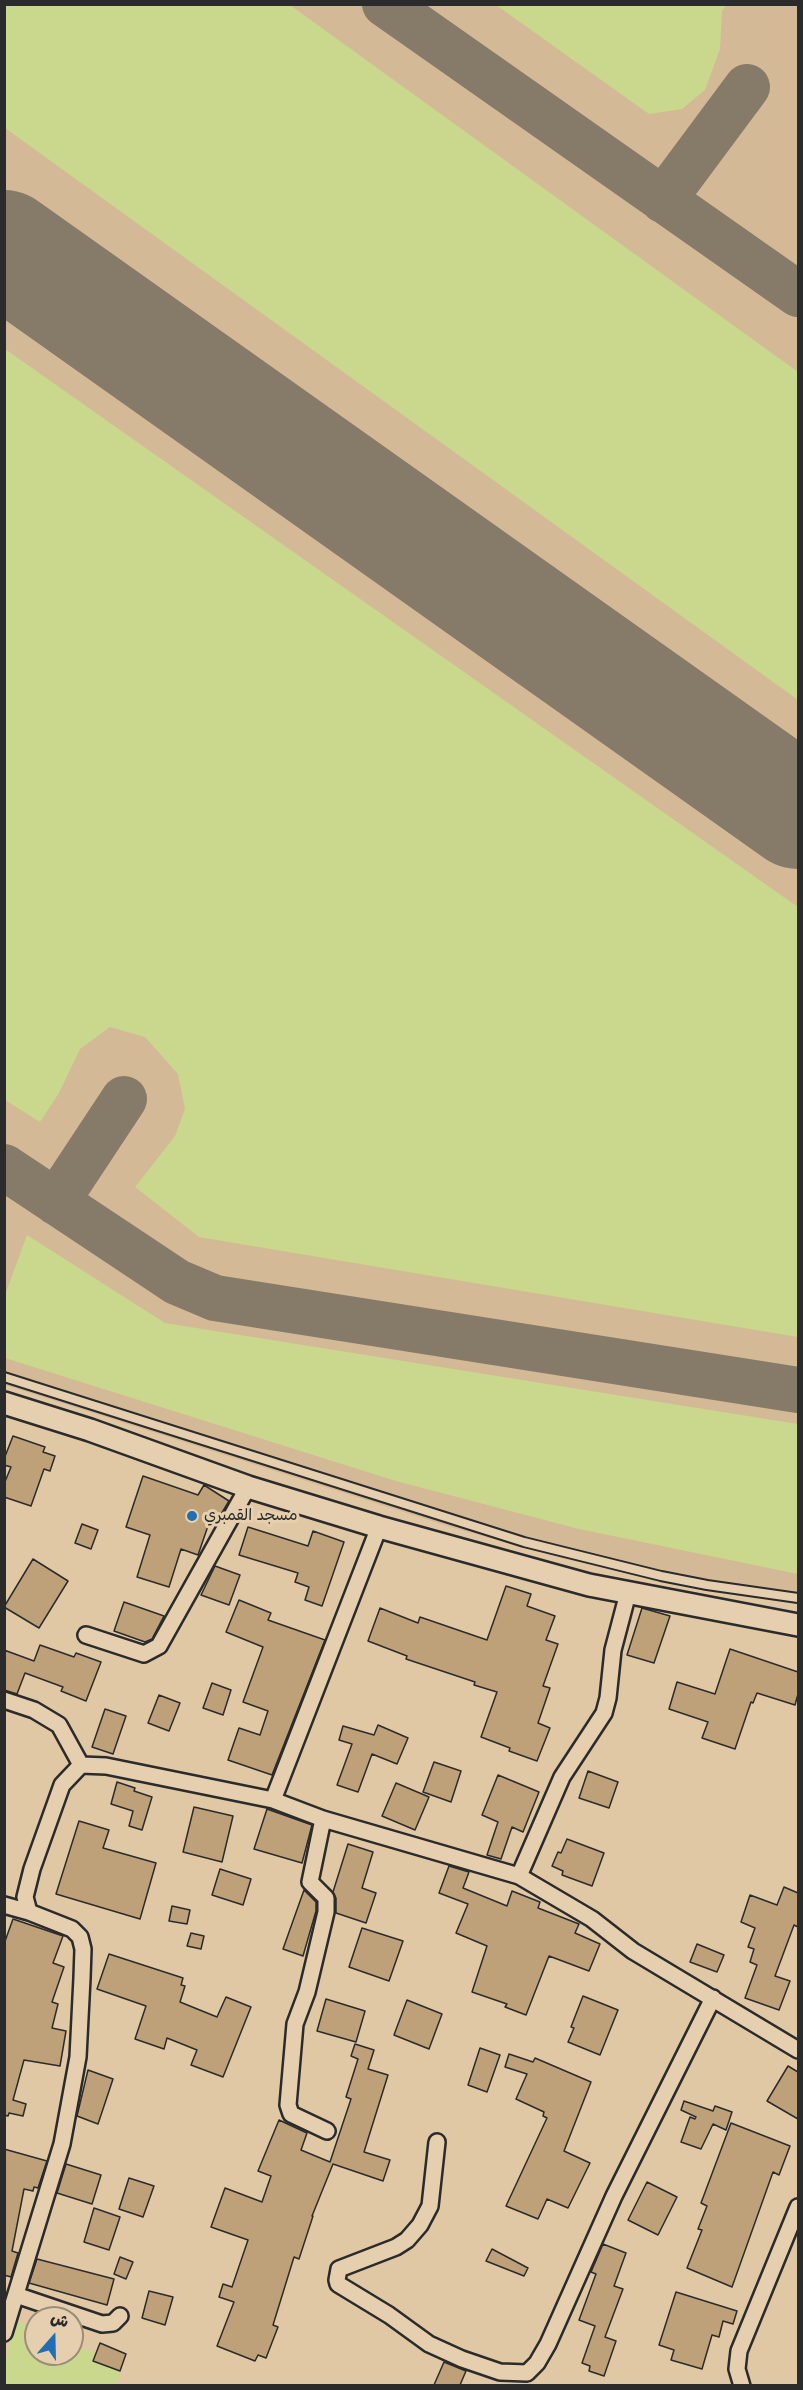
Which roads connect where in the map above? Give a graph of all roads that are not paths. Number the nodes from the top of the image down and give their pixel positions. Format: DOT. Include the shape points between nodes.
graph roads {
  1 [pos="4,1377"];
  2 [pos="4,1403"];
  3 [pos="248,1486"];
  4 [pos="379,1527"];
  5 [pos="628,1593"];
  6 [pos="798,1598"];
  7 [pos="798,1625"];
  8 [pos="86,1635"];
  9 [pos="4,1700"];
  10 [pos="81,1765"];
  11 [pos="273,1800"];
  12 [pos="323,1819"];
  13 [pos="519,1876"];
  14 [pos="4,1905"];
  15 [pos="29,1912"];
  16 [pos="713,1998"];
  17 [pos="798,2050"];
  18 [pos="327,2131"];
  19 [pos="437,2142"];
  20 [pos="798,2207"];
  21 [pos="16,2295"];
  22 [pos="120,2316"];
  23 [pos="4,2333"];
  24 [pos="742,2385"];
  1 -- 6 [label="lane" via="524,1542 661,1576"];
  2 -- 3 [label="main road"];
  3 -- 4 [label="main road"];
  3 -- 8 [label="street" via="159,1646 144,1654"];
  4 -- 5 [label="main road" via="589,1586"];
  4 -- 11 [label="street"];
  5 -- 7 [label="main road"];
  5 -- 13 [label="street" via="604,1713 562,1777"];
  9 -- 10 [label="street" via="34,1710 59,1725"];
  10 -- 11 [label="street" via="106,1766"];
  10 -- 15 [label="street" via="62,1785 32,1869 25,1897"];
  11 -- 12 [label="street"];
  12 -- 13 [label="street"];
  12 -- 18 [label="street" via="310,1882 326,1898 326,1912 307,1992 295,2024 288,2105 291,2114"];
  13 -- 16 [label="street"];
  14 -- 15 [label="street"];
  15 -- 21 [label="street" via="72,1929 83,1948 78,2057 62,2144"];
  16 -- 17 [label="street"];
  16 -- 19 [label="street" via="614,2196 548,2344 527,2373 500,2372 429,2344 337,2280 339,2269 396,2247 420,2225 430,2206"];
  20 -- 24 [label="street" via="740,2350 737,2369"];
  21 -- 22 [label="street" via="102,2324 113,2324"];
  21 -- 23 [label="street"];
}
